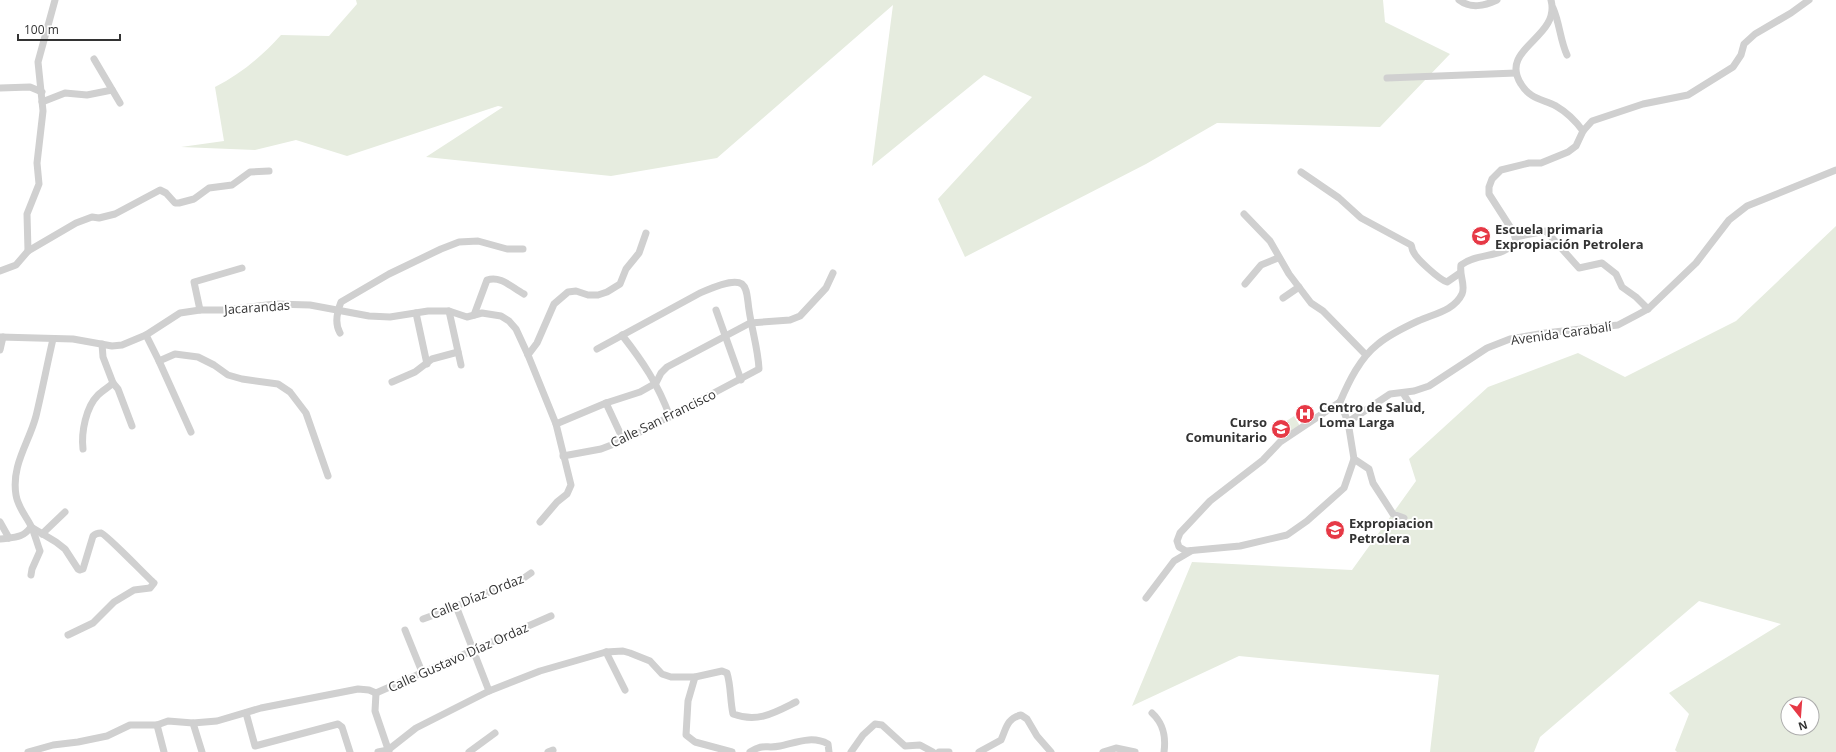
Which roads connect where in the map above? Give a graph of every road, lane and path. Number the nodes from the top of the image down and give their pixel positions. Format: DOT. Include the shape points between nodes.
graph roads {
  1 [pos="55,0"];
  2 [pos="1459,0"];
  3 [pos="1497,0"];
  4 [pos="1809,0"];
  5 [pos="1552,4"];
  6 [pos="1567,55"];
  7 [pos="94,58"];
  8 [pos="1516,73"];
  9 [pos="1387,78"];
  10 [pos="0,88"];
  11 [pos="112,90"];
  12 [pos="42,92"];
  13 [pos="42,102"];
  14 [pos="120,103"];
  15 [pos="1583,131"];
  16 [pos="1836,170"];
  17 [pos="269,171"];
  18 [pos="1301,172"];
  19 [pos="1244,214"];
  20 [pos="646,233"];
  21 [pos="1515,237"];
  22 [pos="523,249"];
  23 [pos="28,251"];
  24 [pos="1278,258"];
  25 [pos="242,268"];
  26 [pos="0,271"];
  27 [pos="832,273"];
  28 [pos="1460,273"];
  29 [pos="1245,284"];
  30 [pos="1300,287"];
  31 [pos="524,294"];
  32 [pos="1283,298"];
  33 [pos="1648,309"];
  34 [pos="200,310"];
  35 [pos="338,310"];
  36 [pos="716,310"];
  37 [pos="449,311"];
  38 [pos="416,313"];
  39 [pos="474,315"];
  40 [pos="750,322"];
  41 [pos="340,333"];
  42 [pos="146,335"];
  43 [pos="622,335"];
  44 [pos="726,336"];
  45 [pos="1,337"];
  46 [pos="53,339"];
  47 [pos="102,344"];
  48 [pos="597,349"];
  49 [pos="0,350"];
  50 [pos="458,352"];
  51 [pos="528,355"];
  52 [pos="1366,355"];
  53 [pos="159,361"];
  54 [pos="426,364"];
  55 [pos="461,365"];
  56 [pos="741,380"];
  57 [pos="392,382"];
  58 [pos="113,383"];
  59 [pos="656,383"];
  60 [pos="1403,392"];
  61 [pos="1340,402"];
  62 [pos="606,403"];
  63 [pos="1413,409"];
  64 [pos="670,417"];
  65 [pos="1348,422"];
  66 [pos="556,424"];
  67 [pos="132,426"];
  68 [pos="191,432"];
  69 [pos="628,439"];
  70 [pos="83,449"];
  71 [pos="563,456"];
  72 [pos="1354,459"];
  73 [pos="328,476"];
  74 [pos="65,512"];
  75 [pos="1404,518"];
  76 [pos="0,522"];
  77 [pos="540,522"];
  78 [pos="31,527"];
  79 [pos="42,534"];
  80 [pos="9,538"];
  81 [pos="0,539"];
  82 [pos="1193,550"];
  83 [pos="531,574"];
  84 [pos="31,576"];
  85 [pos="1146,598"];
  86 [pos="456,606"];
  87 [pos="551,616"];
  88 [pos="423,619"];
  89 [pos="405,630"];
  90 [pos="68,635"];
  91 [pos="472,650"];
  92 [pos="606,652"];
  93 [pos="422,672"];
  94 [pos="695,677"];
  95 [pos="624,690"];
  96 [pos="489,691"];
  97 [pos="376,693"];
  98 [pos="796,702"];
  99 [pos="246,713"];
  100 [pos="1152,713"];
  101 [pos="193,723"];
  102 [pos="157,725"];
  103 [pos="496,733"];
  104 [pos="388,751"];
  105 [pos="28,752"];
  106 [pos="164,752"];
  107 [pos="202,752"];
  108 [pos="350,752"];
  109 [pos="378,752"];
  110 [pos="469,752"];
  111 [pos="732,752"];
  112 [pos="750,752"];
  113 [pos="830,752"];
  114 [pos="851,752"];
  115 [pos="933,752"];
  116 [pos="939,752"];
  117 [pos="949,752"];
  118 [pos="979,752"];
  119 [pos="1051,752"];
  120 [pos="1103,752"];
  121 [pos="1134,752"];
  122 [pos="1164,752"];
  1 -- 12 [label="street" via="38,62"];
  2 -- 3 [label="street" via="1466,6 1488,4"];
  4 -- 15 [label="street" via="1755,34 1744,44 1741,55 1733,67 1688,94 1604,116 1592,121"];
  5 -- 6 [label="street" via="1559,20"];
  5 -- 8 [label="street" via="1551,19 1545,30 1520,54"];
  7 -- 11 [label="street"];
  8 -- 9 [label="street"];
  8 -- 15 [label="street" via="1525,90 1536,99 1556,106 1573,118"];
  10 -- 12 [label="street" via="30,87"];
  11 -- 13 [label="street" via="87,95 65,94"];
  11 -- 14 [label="street"];
  12 -- 13 [label="street"];
  13 -- 23 [label="street" via="37,163 39,184 27,214"];
  15 -- 21 [label="street" via="1576,146 1568,152 1542,163 1501,170 1492,179 1489,194"];
  16 -- 33 [label="street, Avenida Carabalí" via="1748,206 1729,220 1696,263"];
  17 -- 23 [label="street" via="250,172 232,185 209,188 194,200 179,203 175,203 160,190 115,214 76,223"];
  18 -- 28 [label="street" via="1339,198 1360,218 1412,245 1412,251 1419,260 1442,280 1447,282"];
  19 -- 24 [label="street" via="1270,241"];
  20 -- 51 [label="street" via="639,253 626,269 620,284 598,295 568,292 554,304 537,343"];
  21 -- 28 [label="street" via="1516,241 1512,247 1498,254 1468,260 1461,265"];
  21 -- 33 [label="street" via="1546,231 1579,268 1602,263 1616,274 1622,287"];
  22 -- 35 [label="street" via="507,249 478,241 459,242 441,248 389,274 341,302"];
  23 -- 26 [label="street" via="16,264"];
  24 -- 29 [label="street" via="1262,265"];
  24 -- 30 [label="street"];
  25 -- 34 [label="street" via="194,282"];
  27 -- 40 [label="street" via="826,288 800,316 790,320"];
  28 -- 52 [label="street" via="1464,289 1455,303 1446,310 1419,320 1390,336"];
  30 -- 32 [label="street"];
  30 -- 52 [label="street" via="1311,303 1323,311"];
  31 -- 39 [label="street" via="504,282 487,280"];
  33 -- 60 [label="street, Avenida Carabalí" via="1618,325 1510,339 1487,348 1429,386"];
  34 -- 35 [label="street, Jacarandas" via="226,310 275,304 310,305"];
  34 -- 42 [label="street, Jacarandas" via="180,313"];
  35 -- 38 [label="street, Jacarandas" via="390,317"];
  35 -- 41 [label="street" via="337,323"];
  36 -- 44 [label="street"];
  37 -- 38 [label="street, Jacarandas"];
  37 -- 39 [label="street, Jacarandas" via="467,317"];
  37 -- 50 [label="street"];
  38 -- 54 [label="street"];
  39 -- 51 [label="street, Jacarandas" via="482,313 501,316 509,321 516,329"];
  40 -- 43 [label="street" via="746,290 742,284 735,282 700,293"];
  40 -- 44 [label="street"];
  40 -- 56 [label="street, Calle San Francisco" via="759,369"];
  42 -- 47 [label="street, Jacarandas" via="122,345"];
  42 -- 53 [label="street"];
  43 -- 48 [label="street"];
  43 -- 59 [label="street"];
  44 -- 56 [label="street"];
  44 -- 59 [label="street" via="667,367"];
  45 -- 46 [label="street, Jacarandas"];
  45 -- 49 [label="street"];
  46 -- 47 [label="street, Jacarandas" via="73,339"];
  46 -- 78 [label="street" via="32,430 19,457 16,494"];
  47 -- 58 [label="street" via="103,357"];
  50 -- 54 [label="street" via="432,359"];
  50 -- 55 [label="street"];
  51 -- 66 [label="street"];
  52 -- 61 [label="street"];
  53 -- 68 [label="street"];
  53 -- 73 [label="street" via="176,354 198,357 228,375 278,384 290,392 306,413"];
  54 -- 57 [label="street"];
  56 -- 64 [label="street, Calle San Francisco"];
  58 -- 67 [label="street" via="118,389"];
  58 -- 70 [label="street" via="90,405 83,432"];
  59 -- 62 [label="street" via="640,392"];
  59 -- 64 [label="street"];
  60 -- 63 [label="street"];
  60 -- 65 [label="street, Avenida Carabalí" via="1390,394"];
  61 -- 65 [label="street"];
  61 -- 82 [label="street" via="1280,442 1263,460 1210,501 1180,533 1177,541 1186,551"];
  62 -- 66 [label="street"];
  62 -- 69 [label="street" via="620,433"];
  64 -- 69 [label="street, Calle San Francisco"];
  65 -- 72 [label="street"];
  66 -- 71 [label="street"];
  69 -- 71 [label="street, Calle San Francisco"];
  71 -- 77 [label="street" via="570,489"];
  72 -- 75 [label="street" via="1369,469 1373,483 1393,514"];
  72 -- 82 [label="street" via="1344,488 1287,535 1240,546"];
  74 -- 79 [label="street"];
  76 -- 80 [label="street"];
  78 -- 79 [label="street"];
  78 -- 80 [label="street" via="26,534"];
  78 -- 84 [label="street" via="40,551"];
  79 -- 90 [label="street" via="65,549 80,570 86,562 93,536 101,533 108,536 154,583 150,588 134,590 114,602 93,623"];
  80 -- 81 [label="street"];
  82 -- 85 [label="street" via="1174,561"];
  83 -- 86 [label="street, Calle Díaz Ordaz"];
  86 -- 88 [label="street, Calle Díaz Ordaz"];
  86 -- 91 [label="street"];
  87 -- 91 [label="street, Calle Gustavo Díaz Ordaz"];
  89 -- 93 [label="street"];
  91 -- 93 [label="street, Calle Gustavo Díaz Ordaz"];
  91 -- 96 [label="street"];
  92 -- 94 [label="street" via="630,653 650,661 662,674 671,677"];
  92 -- 95 [label="street"];
  92 -- 96 [label="street" via="540,671"];
  93 -- 97 [label="street, Calle Gustavo Díaz Ordaz"];
  94 -- 98 [label="street" via="722,671 727,673 734,714 742,717 770,714"];
  94 -- 111 [label="street" via="688,701 686,735 696,742"];
  96 -- 104 [label="street" via="416,728"];
  97 -- 99 [label="street, Calle Gustavo Díaz Ordaz" via="358,689"];
  97 -- 104 [label="street" via="375,711"];
  99 -- 101 [label="street, Calle Gustavo Díaz Ordaz" via="217,721"];
  99 -- 108 [label="street" via="255,746 338,724 342,727"];
  100 -- 122 [label="street" via="1159,720 1164,734"];
  101 -- 102 [label="street, Calle Gustavo Díaz Ordaz" via="168,721"];
  101 -- 107 [label="street"];
  102 -- 105 [label="street, Calle Gustavo Díaz Ordaz" via="130,725 107,736"];
  102 -- 106 [label="street"];
  103 -- 110 [label="street"];
  104 -- 109 [label="street"];
  112 -- 113 [label="street" via="762,745 780,746 809,739 828,744"];
  114 -- 115 [label="street" via="863,735 876,724 882,726 905,746 920,745"];
  116 -- 117 [label="street"];
  118 -- 119 [label="street" via="1001,740 1005,728 1013,718 1021,716 1027,719"];
  120 -- 121 [label="street" via="1116,748"];
}
